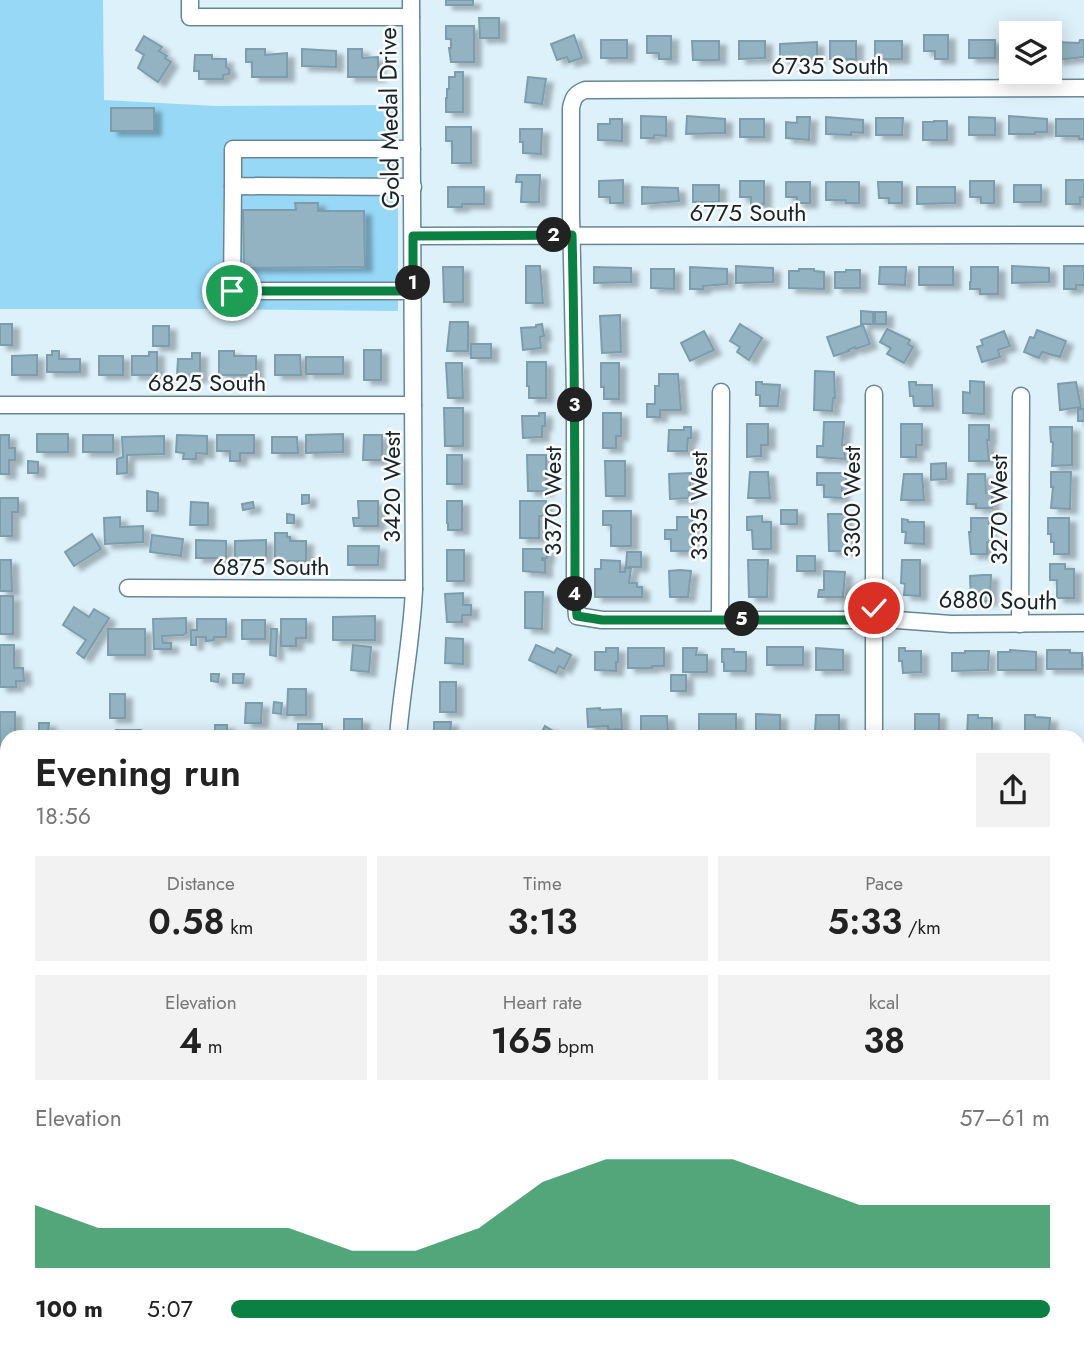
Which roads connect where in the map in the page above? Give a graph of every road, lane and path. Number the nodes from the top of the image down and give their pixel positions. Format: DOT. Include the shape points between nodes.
graph roads {
  1 [pos="411,0"];
  2 [pos="190,8"];
  3 [pos="411,17"];
  4 [pos="1084,88"];
  5 [pos="576,94"];
  6 [pos="412,149"];
  7 [pos="233,186"];
  8 [pos="413,187"];
  9 [pos="572,235"];
  10 [pos="413,236"];
  11 [pos="1084,236"];
  12 [pos="413,291"];
  13 [pos="721,392"];
  14 [pos="874,394"];
  15 [pos="1021,396"];
  16 [pos="0,405"];
  17 [pos="413,405"];
  18 [pos="128,588"];
  19 [pos="414,589"];
  20 [pos="577,616"];
  21 [pos="720,619"];
  22 [pos="874,620"];
  23 [pos="1084,623"];
  24 [pos="1020,624"];
  25 [pos="399,730"];
  26 [pos="874,730"];
  1 -- 3 [label="street, Gold Medal Drive"];
  2 -- 3 [label="street"];
  3 -- 6 [label="street, Gold Medal Drive"];
  4 -- 5 [label="street, 6735 South" via="596,88"];
  5 -- 9 [label="street, 3370 West" via="571,108"];
  6 -- 7 [label="street" via="233,149"];
  6 -- 8 [label="street, Gold Medal Drive"];
  7 -- 8 [label="street"];
  7 -- 12 [label="street" via="232,291"];
  8 -- 10 [label="street, Gold Medal Drive"];
  9 -- 10 [label="street, 6775 South"];
  9 -- 11 [label="street, 6775 South"];
  9 -- 20 [label="street, 3370 West"];
  10 -- 12 [label="street, 3420 West"];
  12 -- 17 [label="street, 3420 West"];
  13 -- 21 [label="street, 3335 West"];
  14 -- 22 [label="street, 3300 West"];
  15 -- 24 [label="street, 3270 West"];
  16 -- 17 [label="street, 6825 South"];
  17 -- 19 [label="street, 3420 West"];
  18 -- 19 [label="street, 6875 South"];
  19 -- 25 [label="street, 3420 West"];
  20 -- 21 [label="street, 6880 South"];
  21 -- 22 [label="street, 6880 South"];
  22 -- 24 [label="street, 6880 South"];
  22 -- 26 [label="street, 3300 West"];
  23 -- 24 [label="street, 6880 South"];
}
